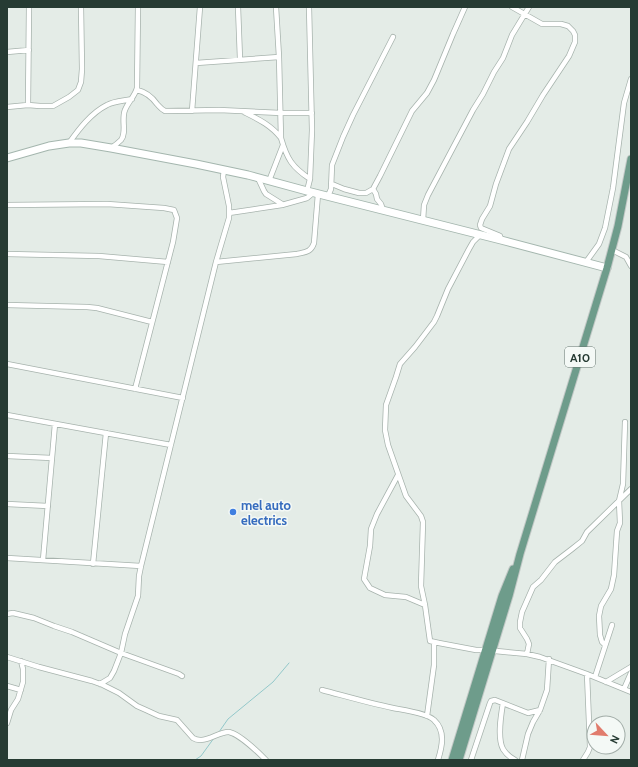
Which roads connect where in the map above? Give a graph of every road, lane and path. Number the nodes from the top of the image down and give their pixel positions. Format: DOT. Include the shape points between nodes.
graph roads {
  1 [pos="29,7"];
  2 [pos="81,7"];
  3 [pos="138,7"];
  4 [pos="201,7"];
  5 [pos="238,7"];
  6 [pos="276,7"];
  7 [pos="309,7"];
  8 [pos="465,7"];
  9 [pos="512,7"];
  10 [pos="529,7"];
  11 [pos="524,13"];
  12 [pos="393,38"];
  13 [pos="29,50"];
  14 [pos="7,52"];
  15 [pos="279,57"];
  16 [pos="240,59"];
  17 [pos="196,63"];
  18 [pos="631,79"];
  19 [pos="137,90"];
  20 [pos="132,99"];
  21 [pos="28,105"];
  22 [pos="7,107"];
  23 [pos="192,111"];
  24 [pos="242,111"];
  25 [pos="281,113"];
  26 [pos="312,113"];
  27 [pos="281,138"];
  28 [pos="69,143"];
  29 [pos="283,145"];
  30 [pos="111,148"];
  31 [pos="7,158"];
  32 [pos="631,159"];
  33 [pos="224,170"];
  34 [pos="258,178"];
  35 [pos="310,179"];
  36 [pos="269,181"];
  37 [pos="332,184"];
  38 [pos="373,189"];
  39 [pos="313,193"];
  40 [pos="328,196"];
  41 [pos="282,204"];
  42 [pos="7,205"];
  43 [pos="383,210"];
  44 [pos="229,213"];
  45 [pos="423,220"];
  46 [pos="480,235"];
  47 [pos="501,240"];
  48 [pos="612,250"];
  49 [pos="7,254"];
  50 [pos="168,262"];
  51 [pos="216,262"];
  52 [pos="586,262"];
  53 [pos="631,266"];
  54 [pos="607,268"];
  55 [pos="7,305"];
  56 [pos="152,322"];
  57 [pos="7,364"];
  58 [pos="135,389"];
  59 [pos="182,398"];
  60 [pos="7,415"];
  61 [pos="625,422"];
  62 [pos="55,424"];
  63 [pos="106,433"];
  64 [pos="171,445"];
  65 [pos="7,456"];
  66 [pos="52,458"];
  67 [pos="398,475"];
  68 [pos="631,490"];
  69 [pos="619,501"];
  70 [pos="7,504"];
  71 [pos="48,506"];
  72 [pos="7,558"];
  73 [pos="43,560"];
  74 [pos="93,564"];
  75 [pos="141,566"];
  76 [pos="425,606"];
  77 [pos="7,614"];
  78 [pos="612,625"];
  79 [pos="434,642"];
  80 [pos="605,645"];
  81 [pos="489,650"];
  82 [pos="121,653"];
  83 [pos="527,654"];
  84 [pos="7,656"];
  85 [pos="549,659"];
  86 [pos="21,661"];
  87 [pos="631,667"];
  88 [pos="631,673"];
  89 [pos="588,674"];
  90 [pos="182,676"];
  91 [pos="595,677"];
  92 [pos="606,682"];
  93 [pos="100,684"];
  94 [pos="7,686"];
  95 [pos="624,689"];
  96 [pos="21,690"];
  97 [pos="322,690"];
  98 [pos="631,692"];
  99 [pos="503,704"];
  100 [pos="540,710"];
  101 [pos="427,716"];
  102 [pos="7,723"];
  103 [pos="266,760"];
  104 [pos="438,760"];
  105 [pos="452,760"];
  106 [pos="459,760"];
  107 [pos="471,760"];
  108 [pos="515,760"];
  109 [pos="522,760"];
  110 [pos="583,760"];
  1 -- 13 [label="street"];
  2 -- 21 [label="street" via="82,69 78,90 54,106"];
  3 -- 19 [label="street"];
  4 -- 17 [label="street"];
  5 -- 16 [label="street"];
  6 -- 15 [label="street"];
  7 -- 26 [label="street"];
  8 -- 38 [label="street" via="434,80 412,111"];
  9 -- 11 [label="street"];
  10 -- 11 [label="street"];
  11 -- 45 [label="street" via="503,58 428,195"];
  11 -- 47 [label="street" via="542,24 568,26 573,31 575,40 569,56 509,149 490,206 481,222 481,228 500,236"];
  12 -- 37 [label="street" via="353,115 332,165"];
  13 -- 14 [label="street"];
  13 -- 21 [label="street"];
  15 -- 16 [label="street"];
  15 -- 25 [label="street"];
  16 -- 17 [label="street"];
  17 -- 23 [label="street"];
  18 -- 52 [label="street" via="624,103 605,228 599,244"];
  19 -- 20 [label="street"];
  19 -- 23 [label="street" via="149,96 162,110"];
  20 -- 28 [label="street" via="106,105 85,122"];
  20 -- 30 [label="street" via="124,113 122,139"];
  21 -- 22 [label="street"];
  23 -- 24 [label="street"];
  24 -- 25 [label="street"];
  24 -- 27 [label="street" via="273,128"];
  25 -- 26 [label="street"];
  25 -- 27 [label="street"];
  26 -- 35 [label="street"];
  27 -- 29 [label="street"];
  28 -- 30 [label="street"];
  28 -- 31 [label="street"];
  29 -- 35 [label="street" via="290,162"];
  29 -- 36 [label="street"];
  30 -- 33 [label="street"];
  32 -- 48 [label="main road, A10"];
  33 -- 34 [label="street"];
  33 -- 44 [label="street" via="223,182"];
  34 -- 36 [label="street"];
  34 -- 41 [label="street" via="266,194"];
  35 -- 39 [label="street"];
  36 -- 39 [label="street"];
  37 -- 38 [label="street" via="366,193"];
  37 -- 40 [label="street"];
  38 -- 43 [label="street" via="376,200"];
  39 -- 40 [label="street"];
  39 -- 41 [label="street" via="307,198"];
  39 -- 51 [label="street" via="314,243 309,251"];
  40 -- 43 [label="street"];
  41 -- 44 [label="street"];
  42 -- 50 [label="street" via="107,204 174,210 177,218"];
  43 -- 45 [label="street"];
  44 -- 51 [label="street"];
  45 -- 46 [label="street"];
  46 -- 47 [label="street"];
  46 -- 67 [label="street" via="469,249 434,322 400,364 385,411 388,445"];
  47 -- 52 [label="street"];
  48 -- 53 [label="street" via="626,257"];
  48 -- 54 [label="main road, A10"];
  49 -- 50 [label="street" via="99,256"];
  50 -- 56 [label="street"];
  51 -- 59 [label="street"];
  52 -- 54 [label="street"];
  54 -- 81 [label="main road, A10" via="520,554 510,596"];
  55 -- 56 [label="street" via="97,308"];
  56 -- 58 [label="street"];
  57 -- 58 [label="street"];
  58 -- 59 [label="street"];
  59 -- 64 [label="street"];
  60 -- 62 [label="street"];
  61 -- 69 [label="street" via="623,484"];
  62 -- 63 [label="street"];
  62 -- 66 [label="street"];
  63 -- 64 [label="street"];
  63 -- 74 [label="street"];
  64 -- 75 [label="street"];
  65 -- 66 [label="street"];
  66 -- 71 [label="street"];
  67 -- 76 [label="street" via="406,496 423,522 421,586"];
  67 -- 76 [label="street" via="371,529 364,579 370,588 384,595 406,597"];
  68 -- 69 [label="street"];
  69 -- 80 [label="street" via="620,523 616,531 612,589 598,616 600,635"];
  69 -- 83 [label="street" via="574,548 555,562 533,587 520,622 521,630 529,644"];
  70 -- 71 [label="street"];
  71 -- 73 [label="street"];
  72 -- 73 [label="street"];
  73 -- 74 [label="street"];
  74 -- 75 [label="street"];
  75 -- 82 [label="street" via="138,596 123,638"];
  76 -- 79 [label="street" via="429,638"];
  77 -- 82 [label="street" via="34,618"];
  78 -- 80 [label="street"];
  79 -- 81 [label="street"];
  79 -- 101 [label="street" via="434,665"];
  80 -- 91 [label="street"];
  81 -- 83 [label="street"];
  81 -- 105 [label="main road, A10"];
  81 -- 106 [label="main road, A10"];
  82 -- 90 [label="street"];
  82 -- 93 [label="street" via="110,678"];
  83 -- 85 [label="street"];
  84 -- 86 [label="street"];
  85 -- 89 [label="street"];
  85 -- 100 [label="street" via="547,690"];
  86 -- 93 [label="street"];
  86 -- 96 [label="street" via="24,672"];
  87 -- 92 [label="street"];
  88 -- 95 [label="street"];
  89 -- 91 [label="street"];
  89 -- 110 [label="street" via="590,747"];
  91 -- 92 [label="street"];
  92 -- 95 [label="street"];
  93 -- 103 [label="street" via="146,710 177,720 196,740 230,733 247,743"];
  94 -- 96 [label="street"];
  95 -- 98 [label="street"];
  96 -- 102 [label="street"];
  97 -- 101 [label="street"];
  99 -- 100 [label="street" via="528,714"];
  99 -- 107 [label="street" via="491,701"];
  99 -- 108 [label="street" via="500,720 502,745 506,753"];
  100 -- 109 [label="street" via="528,734"];
  101 -- 104 [label="street" via="436,721 442,734"];
}
